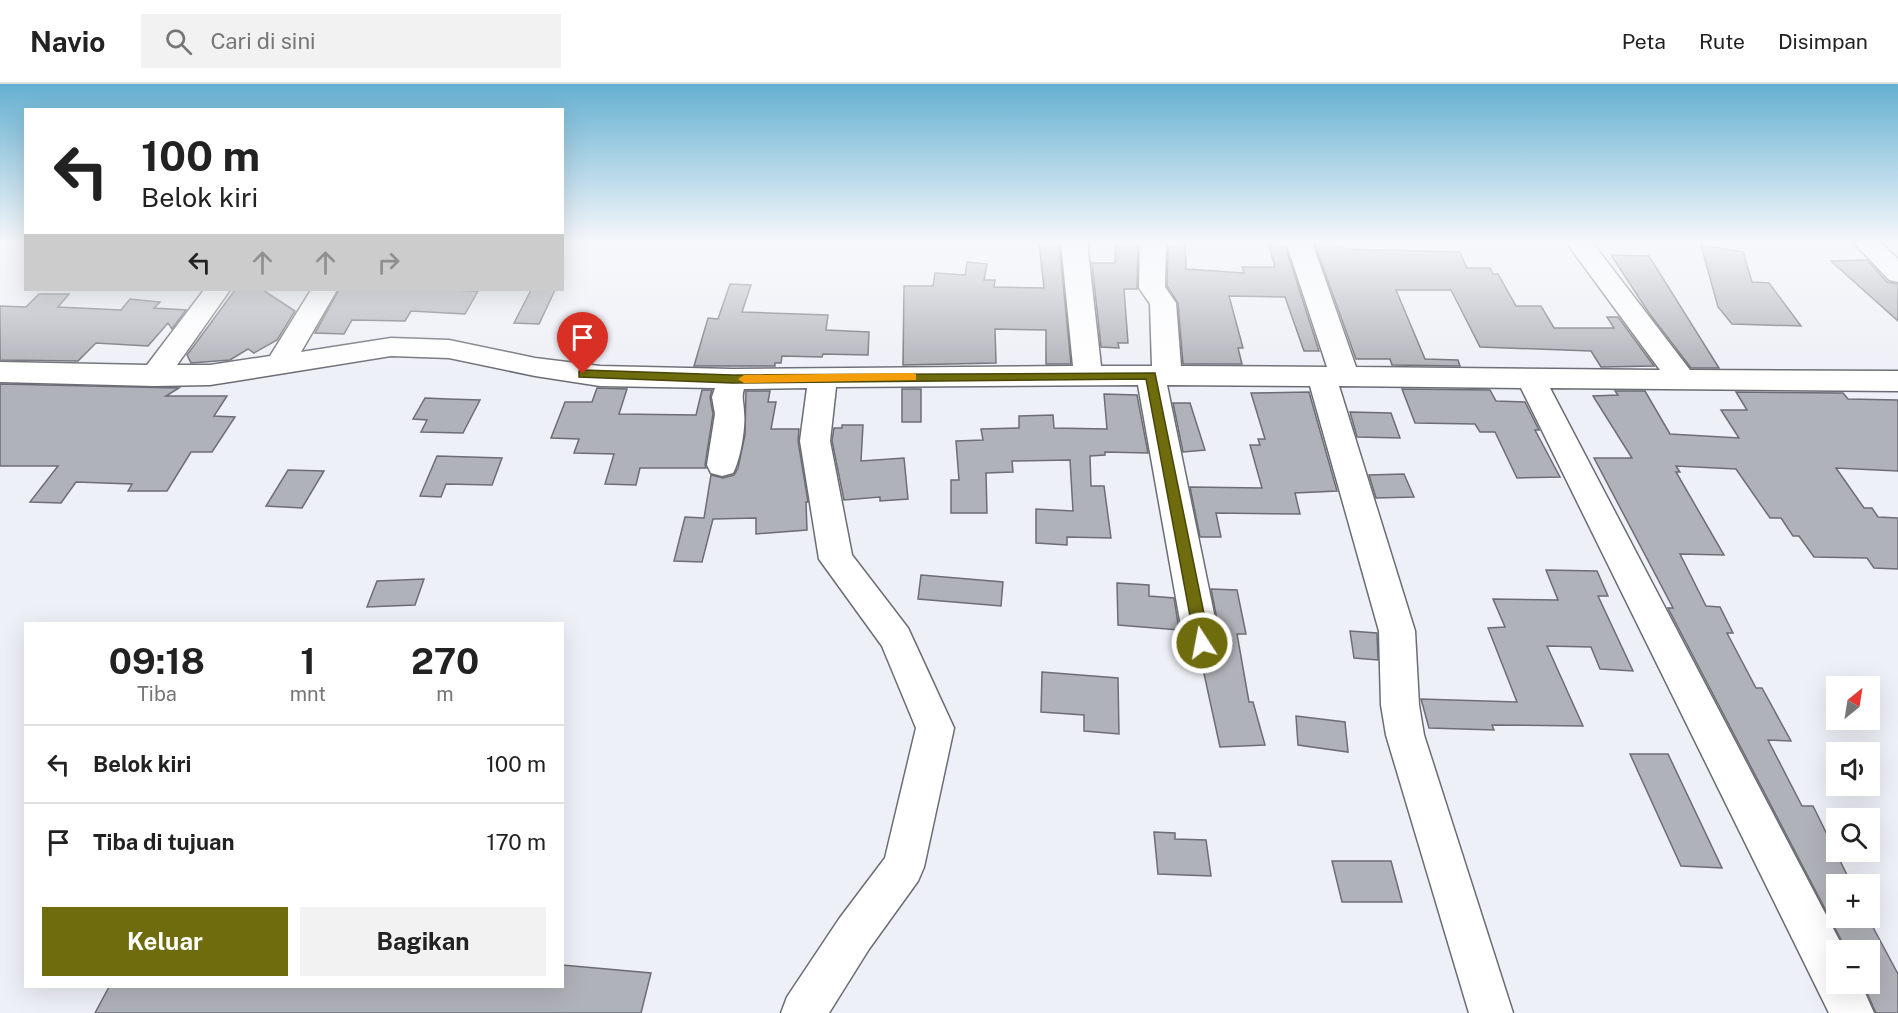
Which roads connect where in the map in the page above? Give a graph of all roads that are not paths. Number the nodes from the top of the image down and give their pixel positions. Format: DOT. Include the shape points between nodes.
graph roads {
  1 [pos="1079,285"];
  2 [pos="1152,285"];
  3 [pos="1310,285"];
  4 [pos="1611,285"];
  5 [pos="216,291"];
  6 [pos="323,291"];
  7 [pos="279,365"];
  8 [pos="0,372"];
  9 [pos="1088,375"];
  10 [pos="153,376"];
  11 [pos="1159,376"];
  12 [pos="1333,377"];
  13 [pos="823,378"];
  14 [pos="1530,378"];
  15 [pos="732,379"];
  16 [pos="1682,380"];
  17 [pos="1898,381"];
  18 [pos="722,465"];
  19 [pos="1202,643"];
  20 [pos="1826,960"];
  21 [pos="1843,994"];
  22 [pos="802,1013"];
  23 [pos="1491,1013"];
  24 [pos="1852,1013"];
  1 -- 9 [label="street"];
  2 -- 11 [label="street" via="1163,303"];
  3 -- 12 [label="street"];
  4 -- 16 [label="street"];
  5 -- 10 [label="street"];
  6 -- 7 [label="street"];
  7 -- 10 [label="street" via="210,375"];
  7 -- 15 [label="street" via="391,347 426,347 600,376"];
  8 -- 10 [label="street"];
  9 -- 11 [label="street"];
  9 -- 13 [label="street"];
  11 -- 12 [label="street"];
  11 -- 19 [label="street"];
  12 -- 14 [label="street"];
  12 -- 23 [label="street" via="1397,631 1405,735"];
  13 -- 15 [label="street"];
  13 -- 22 [label="street" via="815,441 836,559 896,638 934,728 903,867"];
  14 -- 16 [label="street"];
  14 -- 20 [label="street"];
  15 -- 18 [label="street"];
  16 -- 17 [label="street"];
  21 -- 24 [label="street"];
}
